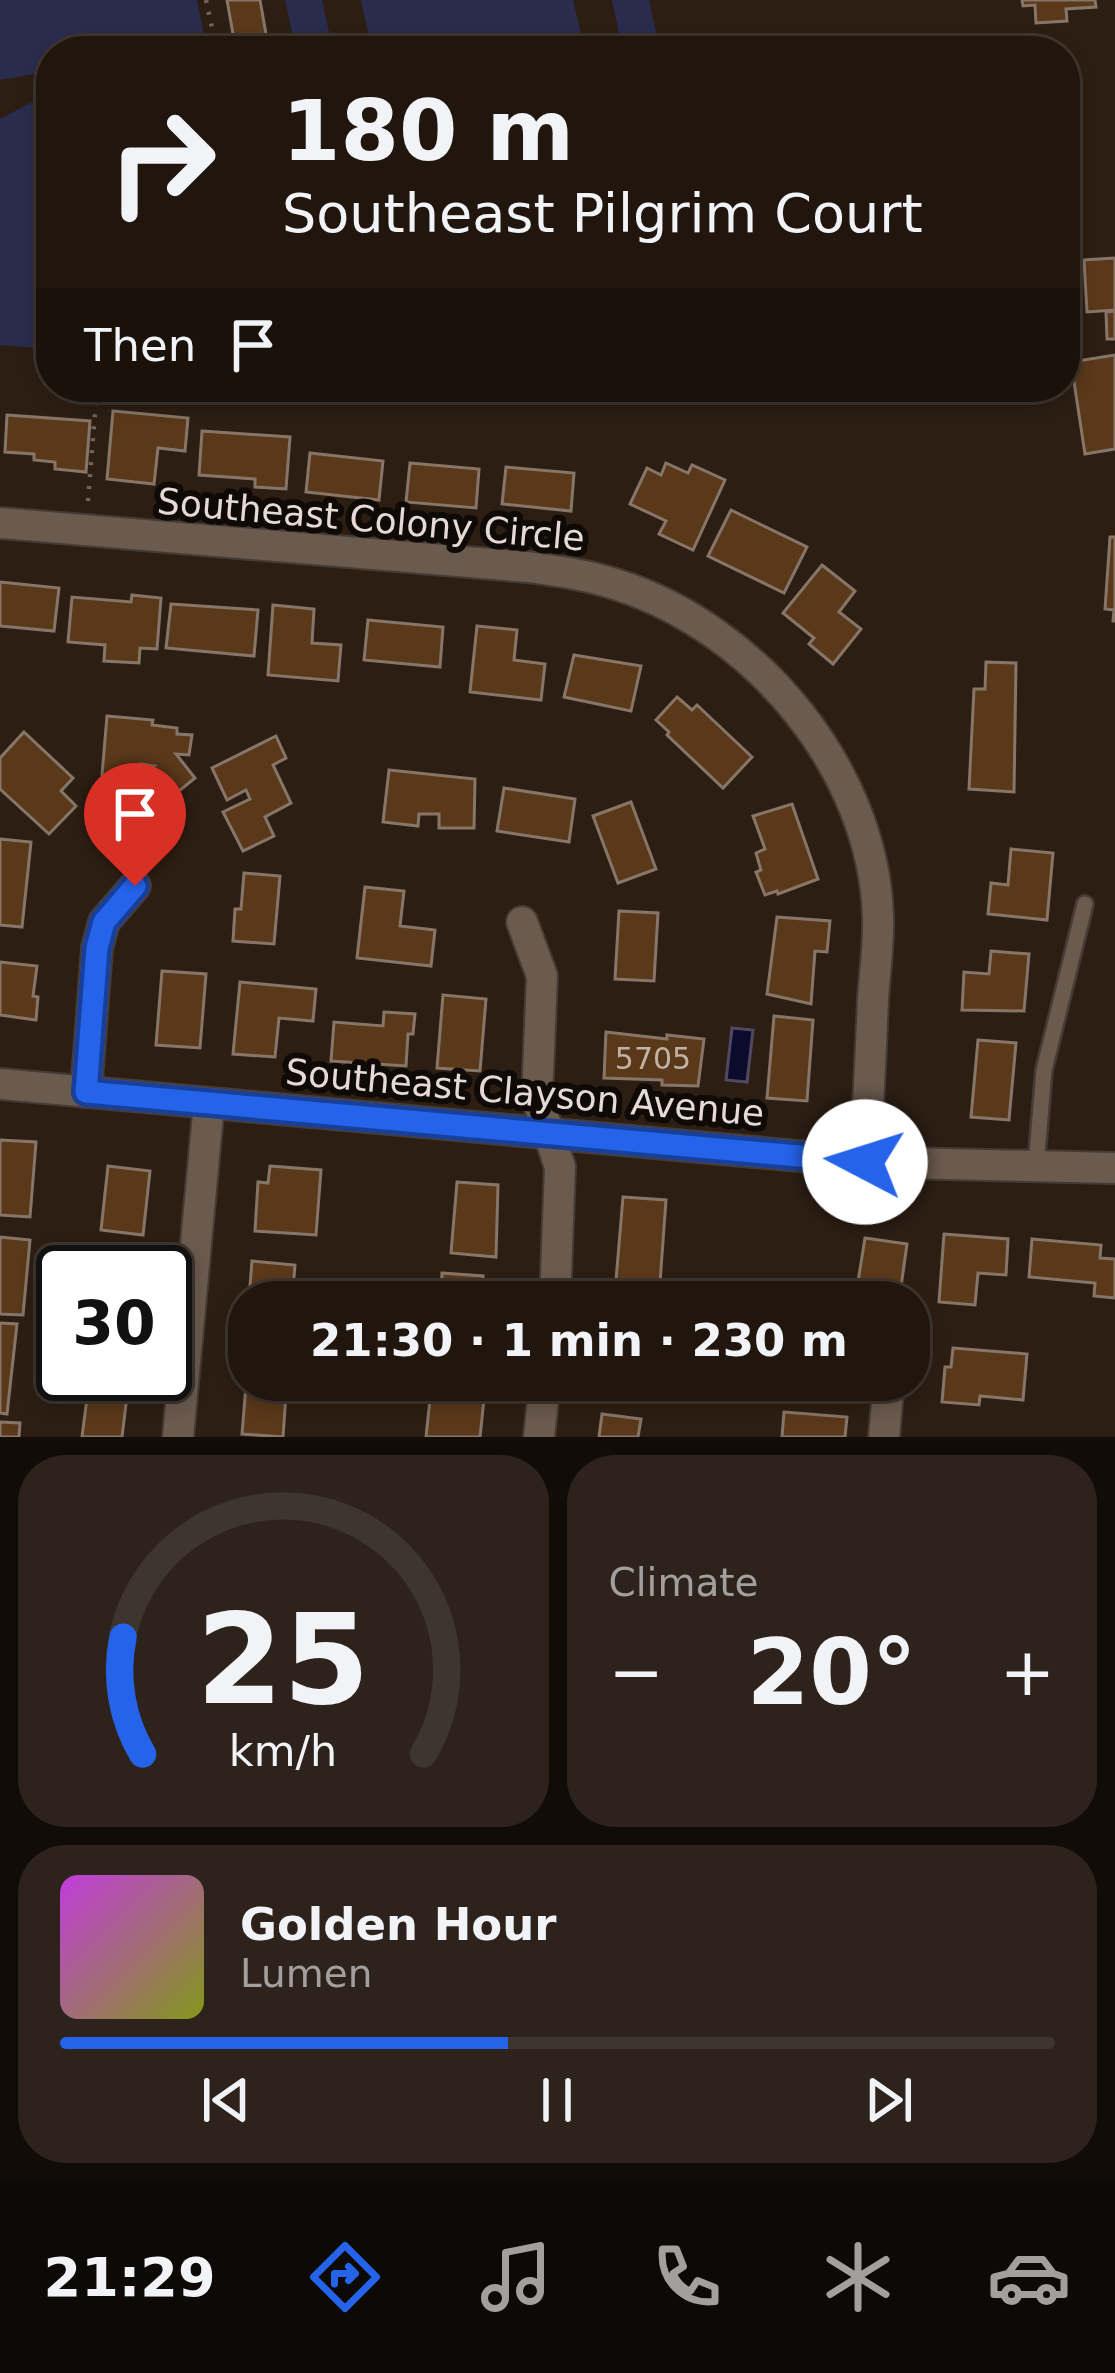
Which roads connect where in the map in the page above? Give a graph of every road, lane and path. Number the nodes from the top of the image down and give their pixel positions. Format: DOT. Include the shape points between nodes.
graph roads {
  1 [pos="206,0"];
  2 [pos="214,36"];
  3 [pos="96,402"];
  4 [pos="0,523"];
  5 [pos="86,532"];
  6 [pos="135,886"];
  7 [pos="1085,904"];
  8 [pos="522,922"];
  9 [pos="0,1084"];
  10 [pos="86,1092"];
  11 [pos="209,1103"];
  12 [pos="549,1133"];
  13 [pos="865,1162"];
  14 [pos="1036,1166"];
  15 [pos="1115,1168"];
  16 [pos="556,1281"];
  17 [pos="543,1401"];
  18 [pos="887,1401"];
  19 [pos="178,1437"];
  20 [pos="539,1437"];
  21 [pos="884,1437"];
  1 -- 2 [label="path"];
  3 -- 5 [label="path"];
  4 -- 5 [label="street, Southeast Colony Circle"];
  5 -- 13 [label="street, Southeast Colony Circle" via="574,573 662,603 740,652 830,758 868,856 878,916"];
  6 -- 10 [label="street" via="104,922 97,948"];
  7 -- 14 [label="lane" via="1044,1070"];
  8 -- 12 [label="street" via="542,976 537,1098"];
  9 -- 10 [label="street, Southeast Clayson Avenue"];
  10 -- 11 [label="street, Southeast Clayson Avenue"];
  11 -- 12 [label="street, Southeast Clayson Avenue"];
  11 -- 19 [label="street"];
  12 -- 13 [label="street, Southeast Clayson Avenue"];
  12 -- 16 [label="street" via="560,1167"];
  13 -- 14 [label="street, Southeast Clayson Avenue"];
  14 -- 15 [label="street, Southeast Clayson Avenue"];
  17 -- 20 [label="street"];
  18 -- 21 [label="street"];
}
